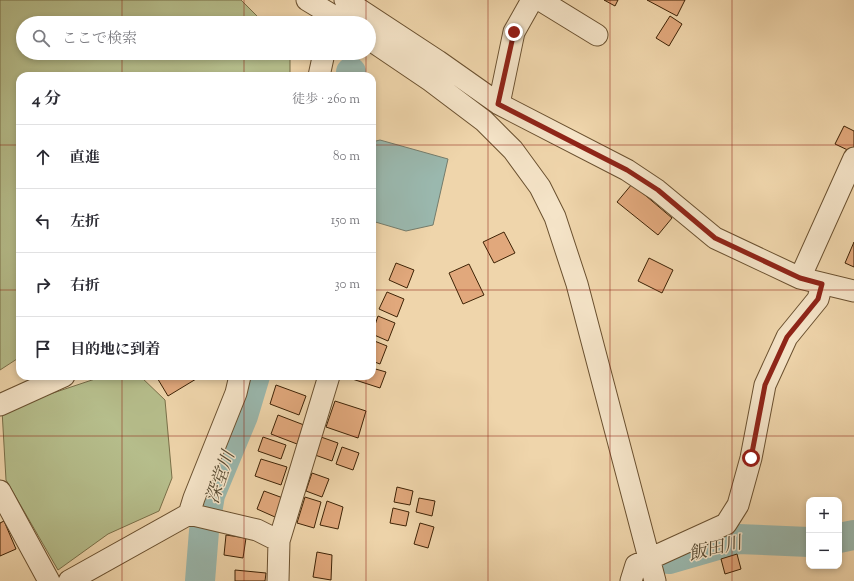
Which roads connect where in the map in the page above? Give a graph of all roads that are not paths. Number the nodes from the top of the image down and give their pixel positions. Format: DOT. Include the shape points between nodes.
graph roads {
  1 [pos="307,0"];
  2 [pos="532,0"];
  3 [pos="540,0"];
  4 [pos="339,16"];
  5 [pos="376,33"];
  6 [pos="597,35"];
  7 [pos="376,44"];
  8 [pos="322,60"];
  9 [pos="320,72"];
  10 [pos="498,104"];
  11 [pos="854,158"];
  12 [pos="800,278"];
  13 [pos="822,284"];
  14 [pos="854,291"];
  15 [pos="55,380"];
  16 [pos="239,380"];
  17 [pos="327,380"];
  18 [pos="0,405"];
  19 [pos="0,491"];
  20 [pos="190,514"];
  21 [pos="279,541"];
  22 [pos="648,558"];
  23 [pos="49,581"];
  24 [pos="69,581"];
  25 [pos="278,581"];
  26 [pos="631,581"];
  27 [pos="655,581"];
  1 -- 4 [label="street"];
  2 -- 10 [label="street" via="514,32"];
  3 -- 6 [label="street"];
  5 -- 10 [label="street" via="438,61"];
  7 -- 22 [label="street" via="484,121 513,150 540,187 555,217 577,284"];
  8 -- 9 [label="street"];
  10 -- 12 [label="street" via="627,170 658,190 715,238"];
  11 -- 12 [label="street"];
  12 -- 13 [label="street"];
  13 -- 14 [label="street"];
  13 -- 22 [label="street" via="818,299 787,337 765,385 751,458 738,505 726,524"];
  15 -- 18 [label="street"];
  16 -- 20 [label="street"];
  17 -- 21 [label="street"];
  19 -- 23 [label="street"];
  20 -- 21 [label="street" via="257,530"];
  20 -- 24 [label="street"];
  21 -- 25 [label="street"];
  22 -- 26 [label="street" via="636,565"];
  22 -- 27 [label="street"];
}
